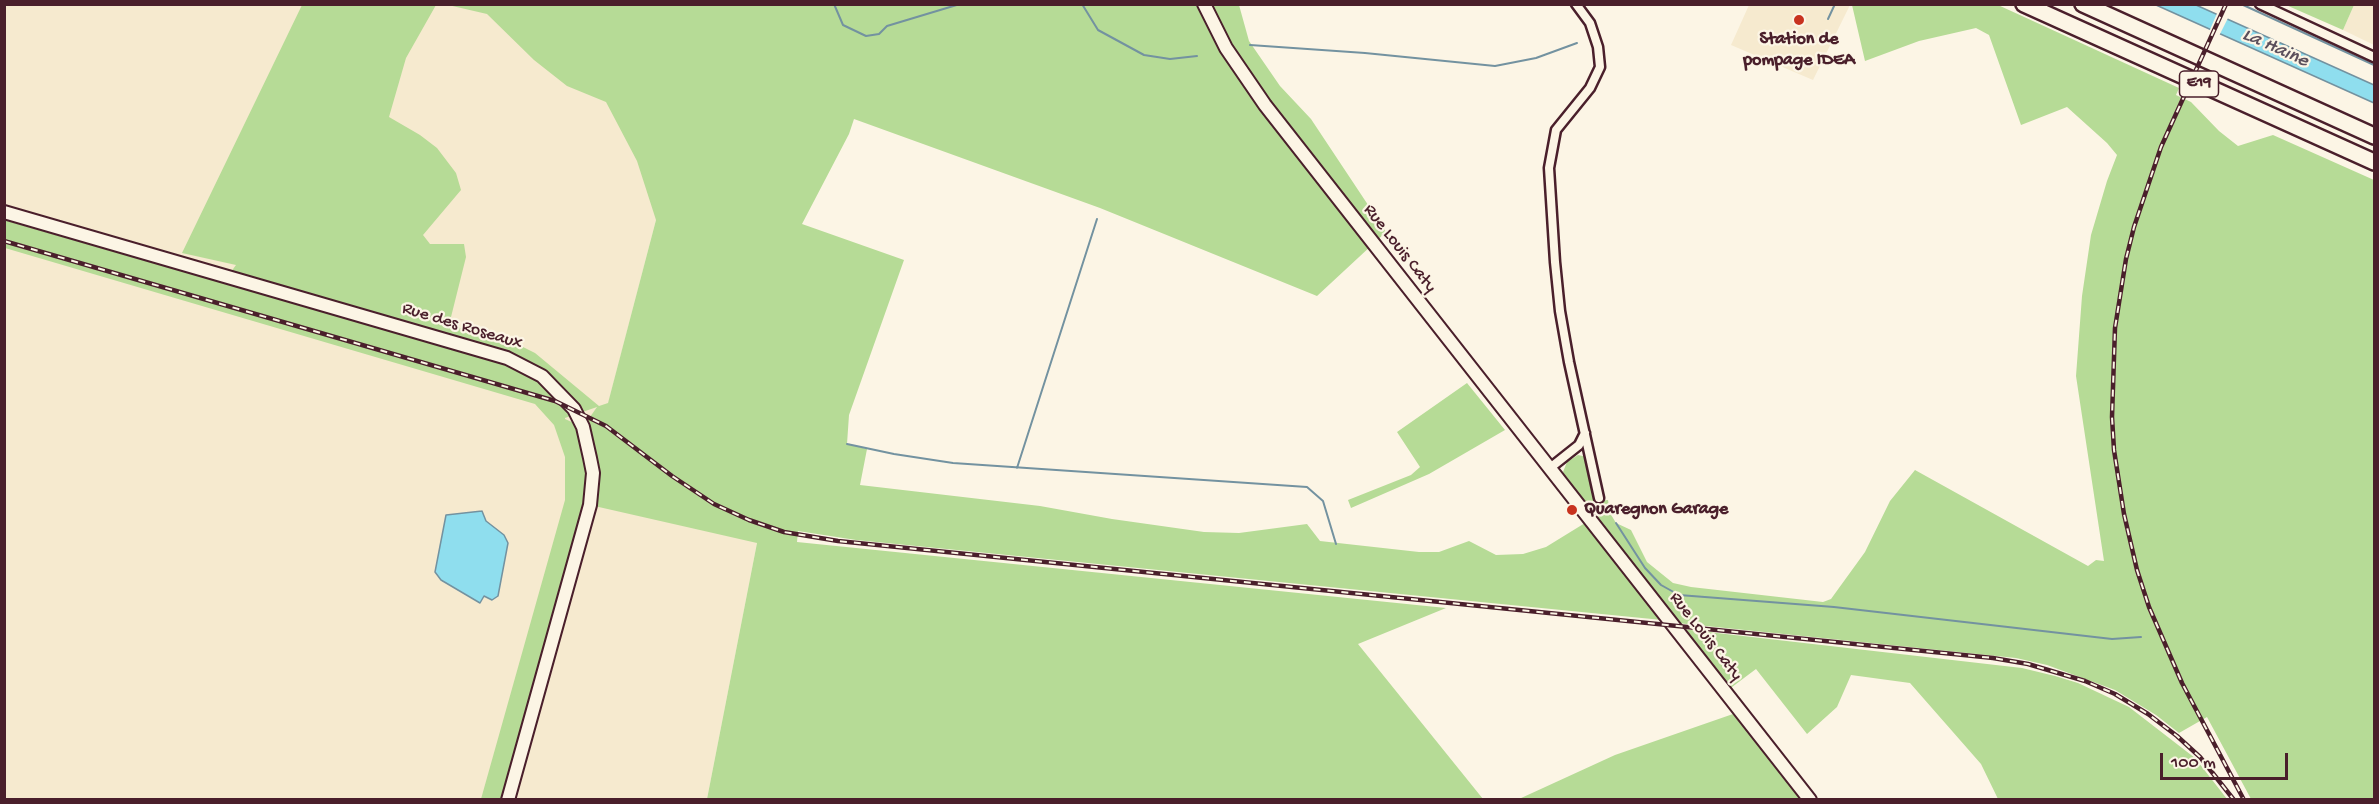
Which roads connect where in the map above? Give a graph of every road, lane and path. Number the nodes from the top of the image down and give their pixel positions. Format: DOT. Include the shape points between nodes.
graph roads {
  1 [pos="1204,4"];
  2 [pos="1576,4"];
  3 [pos="2024,4"];
  4 [pos="2083,4"];
  5 [pos="2260,4"];
  6 [pos="2374,57"];
  7 [pos="2374,136"];
  8 [pos="2374,162"];
  9 [pos="4,212"];
  10 [pos="1585,432"];
  11 [pos="1550,468"];
  12 [pos="1599,498"];
  13 [pos="508,800"];
  14 [pos="1810,800"];
  1 -- 11 [label="street, Rue Louis Caty" via="1226,48 1265,105"];
  2 -- 10 [label="street" via="1590,23 1600,67 1590,88 1556,130 1549,168 1560,311"];
  3 -- 8 [label="highway, E19"];
  4 -- 7 [label="highway, E19"];
  5 -- 6 [label="street"];
  9 -- 13 [label="street, Rue des Roseaux" via="507,358 542,376 574,409 591,458 590,505"];
  10 -- 11 [label="street" via="1579,445"];
  10 -- 12 [label="street"];
  11 -- 14 [label="street, Rue Louis Caty"];
}
